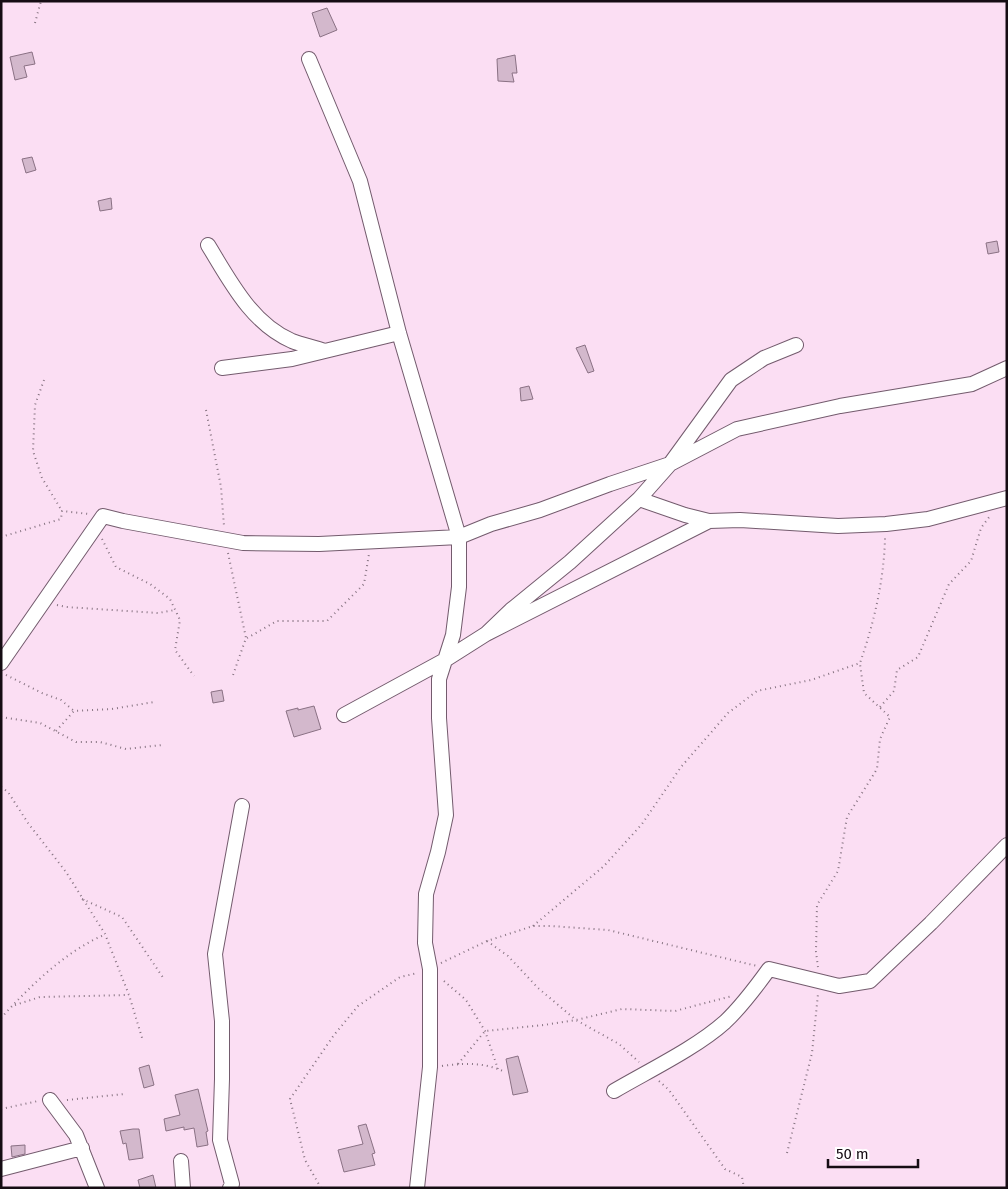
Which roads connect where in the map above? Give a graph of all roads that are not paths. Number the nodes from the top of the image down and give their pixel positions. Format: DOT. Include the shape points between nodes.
graph roads {
  1 [pos="309,59"];
  2 [pos="208,245"];
  3 [pos="399,333"];
  4 [pos="796,345"];
  5 [pos="327,351"];
  6 [pos="222,368"];
  7 [pos="1007,368"];
  8 [pos="670,464"];
  9 [pos="639,499"];
  10 [pos="1004,499"];
  11 [pos="709,521"];
  12 [pos="459,537"];
  13 [pos="486,634"];
  14 [pos="445,660"];
  15 [pos="1,663"];
  16 [pos="344,715"];
  17 [pos="242,806"];
  18 [pos="1007,845"];
  19 [pos="614,1091"];
  20 [pos="50,1100"];
  21 [pos="82,1148"];
  22 [pos="181,1161"];
  23 [pos="1,1169"];
  24 [pos="97,1188"];
  25 [pos="183,1188"];
  26 [pos="230,1188"];
  27 [pos="417,1188"];
  1 -- 3 [label="street" via="360,181"];
  2 -- 5 [label="street" via="247,307 259,318 291,340"];
  3 -- 5 [label="street"];
  3 -- 12 [label="street"];
  4 -- 8 [label="street" via="764,358 731,380"];
  5 -- 6 [label="street"];
  7 -- 8 [label="street" via="972,384 840,406 737,429"];
  8 -- 9 [label="street"];
  8 -- 12 [label="street"];
  9 -- 11 [label="street"];
  9 -- 13 [label="street"];
  10 -- 11 [label="street" via="928,519 886,524 838,526"];
  11 -- 13 [label="street"];
  12 -- 14 [label="street" via="459,587 453,634"];
  12 -- 15 [label="street" via="319,544 243,543 123,521 99,521"];
  13 -- 14 [label="street"];
  14 -- 16 [label="street"];
  14 -- 27 [label="street" via="439,679 439,718 446,815 426,894 430,1067"];
  17 -- 26 [label="street" via="215,954 222,1022 220,1140 232,1184"];
  18 -- 19 [label="street" via="870,981 839,986 770,968 719,1027"];
  20 -- 21 [label="street"];
  21 -- 23 [label="street"];
  21 -- 24 [label="street"];
  22 -- 25 [label="street"];
}
